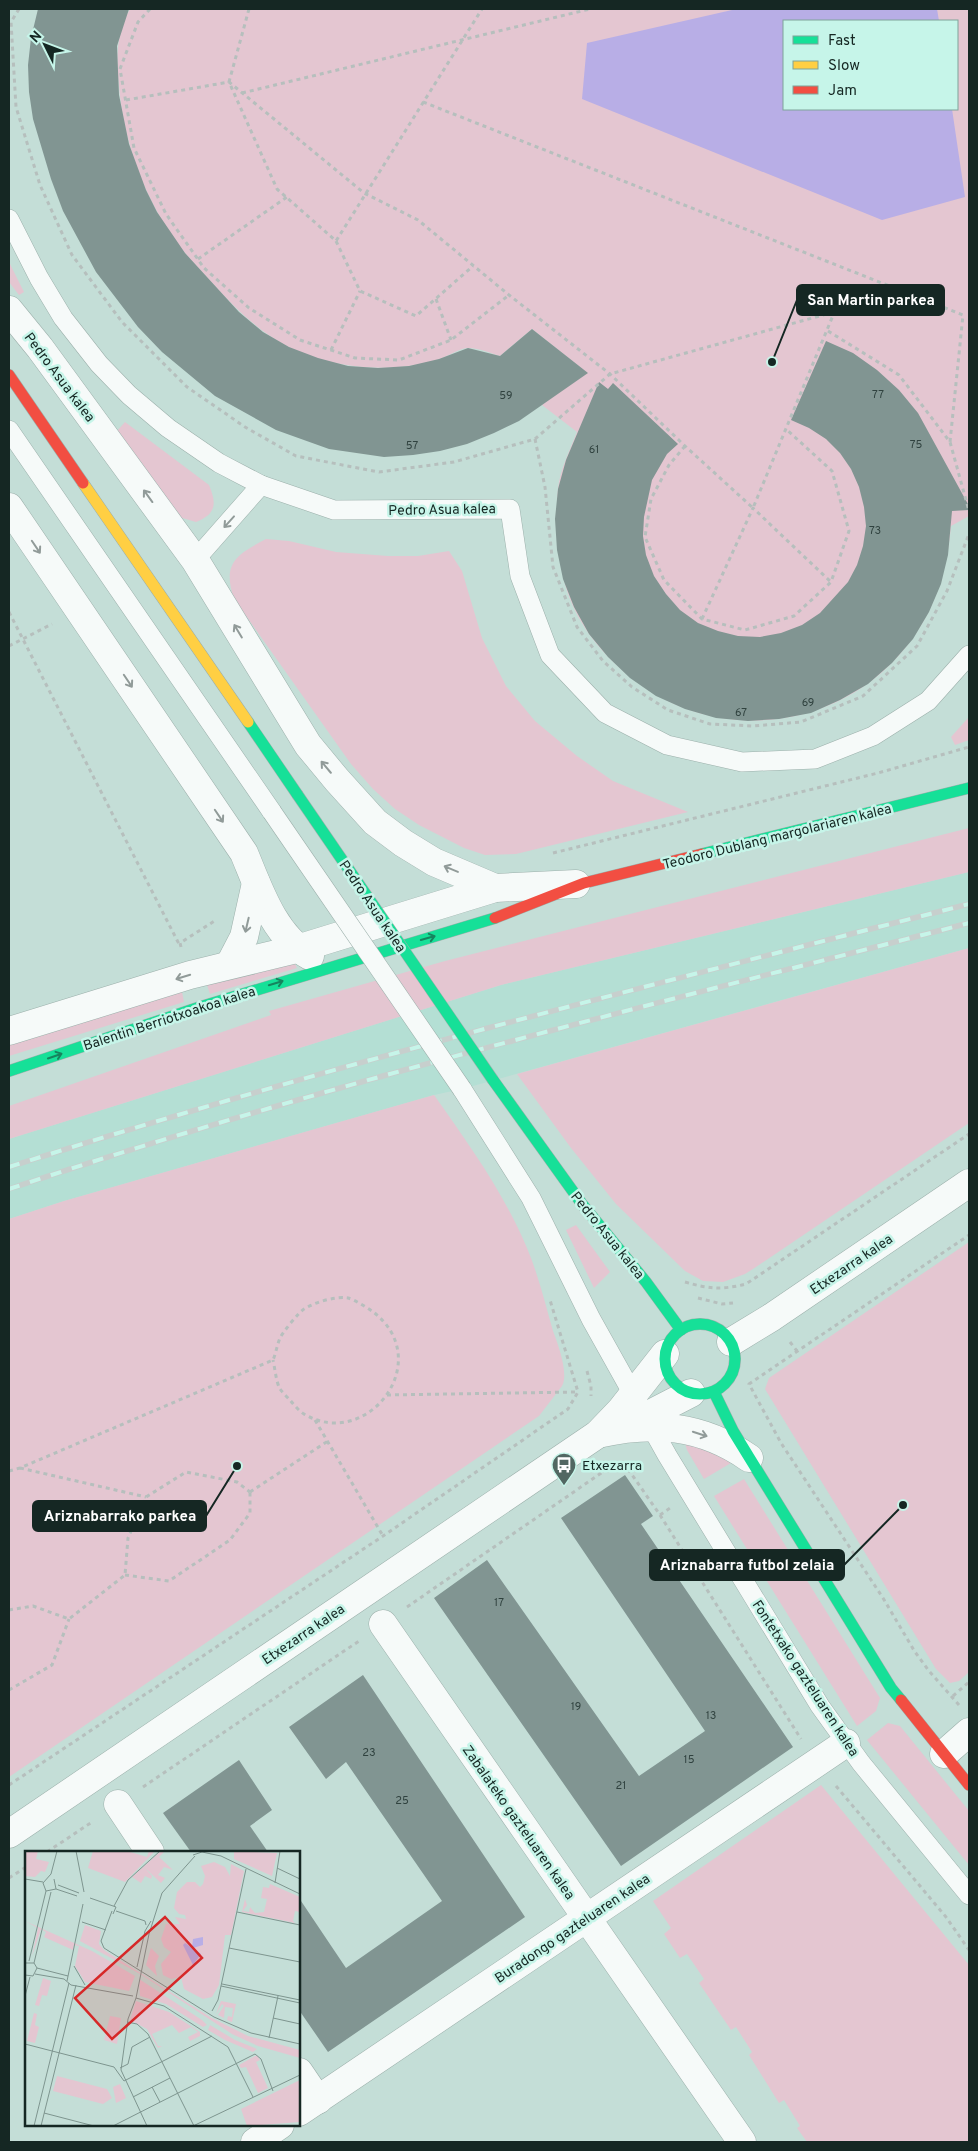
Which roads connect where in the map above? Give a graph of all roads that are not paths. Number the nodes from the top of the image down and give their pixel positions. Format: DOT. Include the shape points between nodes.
graph roads {
  1 [pos="9,219"];
  2 [pos="9,310"];
  3 [pos="9,375"];
  4 [pos="9,430"];
  5 [pos="261,486"];
  6 [pos="9,506"];
  7 [pos="194,560"];
  8 [pos="969,655"];
  9 [pos="969,788"];
  10 [pos="256,883"];
  11 [pos="584,883"];
  12 [pos="495,888"];
  13 [pos="297,949"];
  14 [pos="230,964"];
  15 [pos="331,967"];
  16 [pos="9,1031"];
  17 [pos="9,1071"];
  18 [pos="969,1183"];
  19 [pos="681,1330"];
  20 [pos="731,1342"];
  21 [pos="665,1354"];
  22 [pos="702,1392"];
  23 [pos="630,1420"];
  24 [pos="749,1458"];
  25 [pos="383,1624"];
  26 [pos="967,1722"];
  27 [pos="846,1743"];
  28 [pos="944,1754"];
  29 [pos="969,1784"];
  30 [pos="118,1804"];
  31 [pos="9,1834"];
  32 [pos="149,1851"];
  33 [pos="969,1895"];
  34 [pos="586,1919"];
  35 [pos="300,2076"];
  36 [pos="308,2106"];
  37 [pos="279,2126"];
  38 [pos="255,2142"];
  39 [pos="742,2142"];
  1 -- 5 [label="lane, Pedro Asua kalea" via="63,318 99,364 168,428 219,463"];
  7 -- 2 [label="street, Pedro Asua kalea, one-way"];
  3 -- 19 [label="main road, Pedro Asua kalea, bridge" via="493,1080 582,1204"];
  4 -- 23 [label="lane, bridge" via="462,1089 531,1198 584,1304"];
  5 -- 7 [label="lane, one-way"];
  5 -- 8 [label="lane, Pedro Asua kalea" via="334,510 510,508 520,576 550,655 606,713 667,745 742,762 815,759 873,736 928,701"];
  6 -- 10 [label="street, one-way" via="244,853"];
  12 -- 7 [label="street, Pedro Asua kalea, one-way" via="434,862 375,822 308,745"];
  9 -- 11 [label="main road, Teodoro Dublang margolariaren kalea"];
  10 -- 13 [label="street" via="269,911"];
  10 -- 14 [label="street, one-way" via="244,937"];
  11 -- 12 [label="street, Teodoro Dublang margolariaren kalea"];
  15 -- 11 [label="main road, Teodoro Dublang margolariaren kalea, one-way" via="481,923"];
  12 -- 13 [label="street, Teodoro Dublang margolariaren kalea"];
  13 -- 14 [label="street"];
  13 -- 15 [label="street"];
  14 -- 16 [label="street, one-way"];
  17 -- 15 [label="main road, Balentin Berriotxoakoa kalea, one-way"];
  18 -- 20 [label="street, Etxezarra kalea"];
  19 -- 20 [label="main road" via="703,1324 724,1333"];
  19 -- 21 [label="main road" via="673,1336"];
  20 -- 22 [label="main road" via="735,1365 731,1376 724,1385"];
  21 -- 22 [label="main road" via="666,1370 673,1383 681,1390"];
  21 -- 23 [label="street, Etxezarra kalea"];
  22 -- 23 [label="street, Etxezarra kalea"];
  22 -- 24 [label="main road"];
  23 -- 24 [label="street, one-way" via="685,1429 729,1444"];
  23 -- 27 [label="lane, Fontetxako gazteluaren kalea"];
  23 -- 31 [label="street, Etxezarra kalea"];
  24 -- 28 [label="main road" via="891,1688"];
  25 -- 34 [label="street, Zabalateko gazteluaren kalea"];
  26 -- 28 [label="street"];
  27 -- 33 [label="lane, Fontetxako gazteluaren kalea"];
  27 -- 34 [label="street, Buradongo gazteluaren kalea"];
  28 -- 29 [label="main road"];
  30 -- 32 [label="street"];
  34 -- 36 [label="street, Buradongo gazteluaren kalea"];
  34 -- 39 [label="street, Zabalateko gazteluaren kalea"];
  35 -- 36 [label="street"];
  37 -- 38 [label="street"];
}
